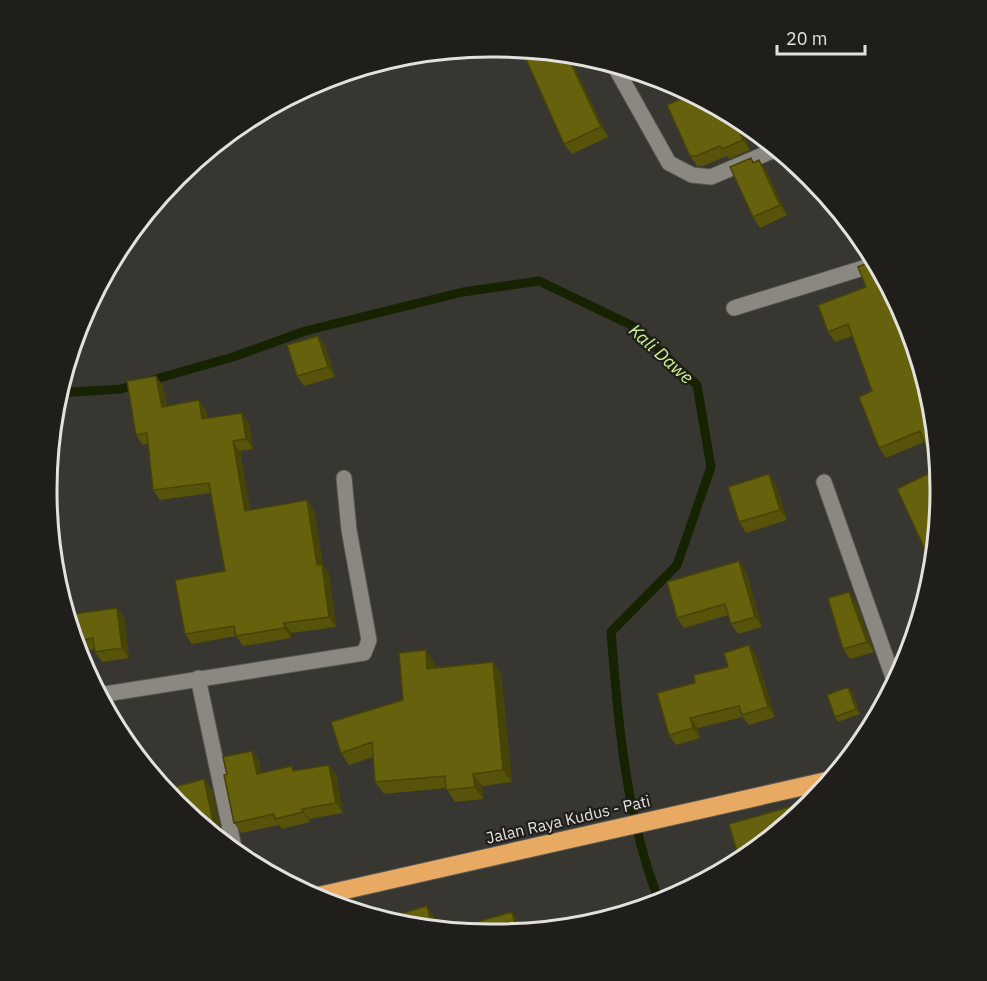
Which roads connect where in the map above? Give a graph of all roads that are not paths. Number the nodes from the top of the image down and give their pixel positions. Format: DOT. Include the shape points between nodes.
graph roads {
  1 [pos="620,75"];
  2 [pos="767,153"];
  3 [pos="867,267"];
  4 [pos="734,308"];
  5 [pos="344,478"];
  6 [pos="824,482"];
  7 [pos="890,670"];
  8 [pos="198,678"];
  9 [pos="108,693"];
  10 [pos="815,784"];
  11 [pos="232,838"];
  12 [pos="331,893"];
  1 -- 2 [label="street" via="669,163 692,175 711,177"];
  3 -- 4 [label="street"];
  5 -- 8 [label="street" via="369,640 364,654"];
  6 -- 7 [label="street"];
  8 -- 9 [label="street"];
  8 -- 11 [label="street"];
  10 -- 12 [label="highway, Jalan Raya Kudus - Pati"];
}
